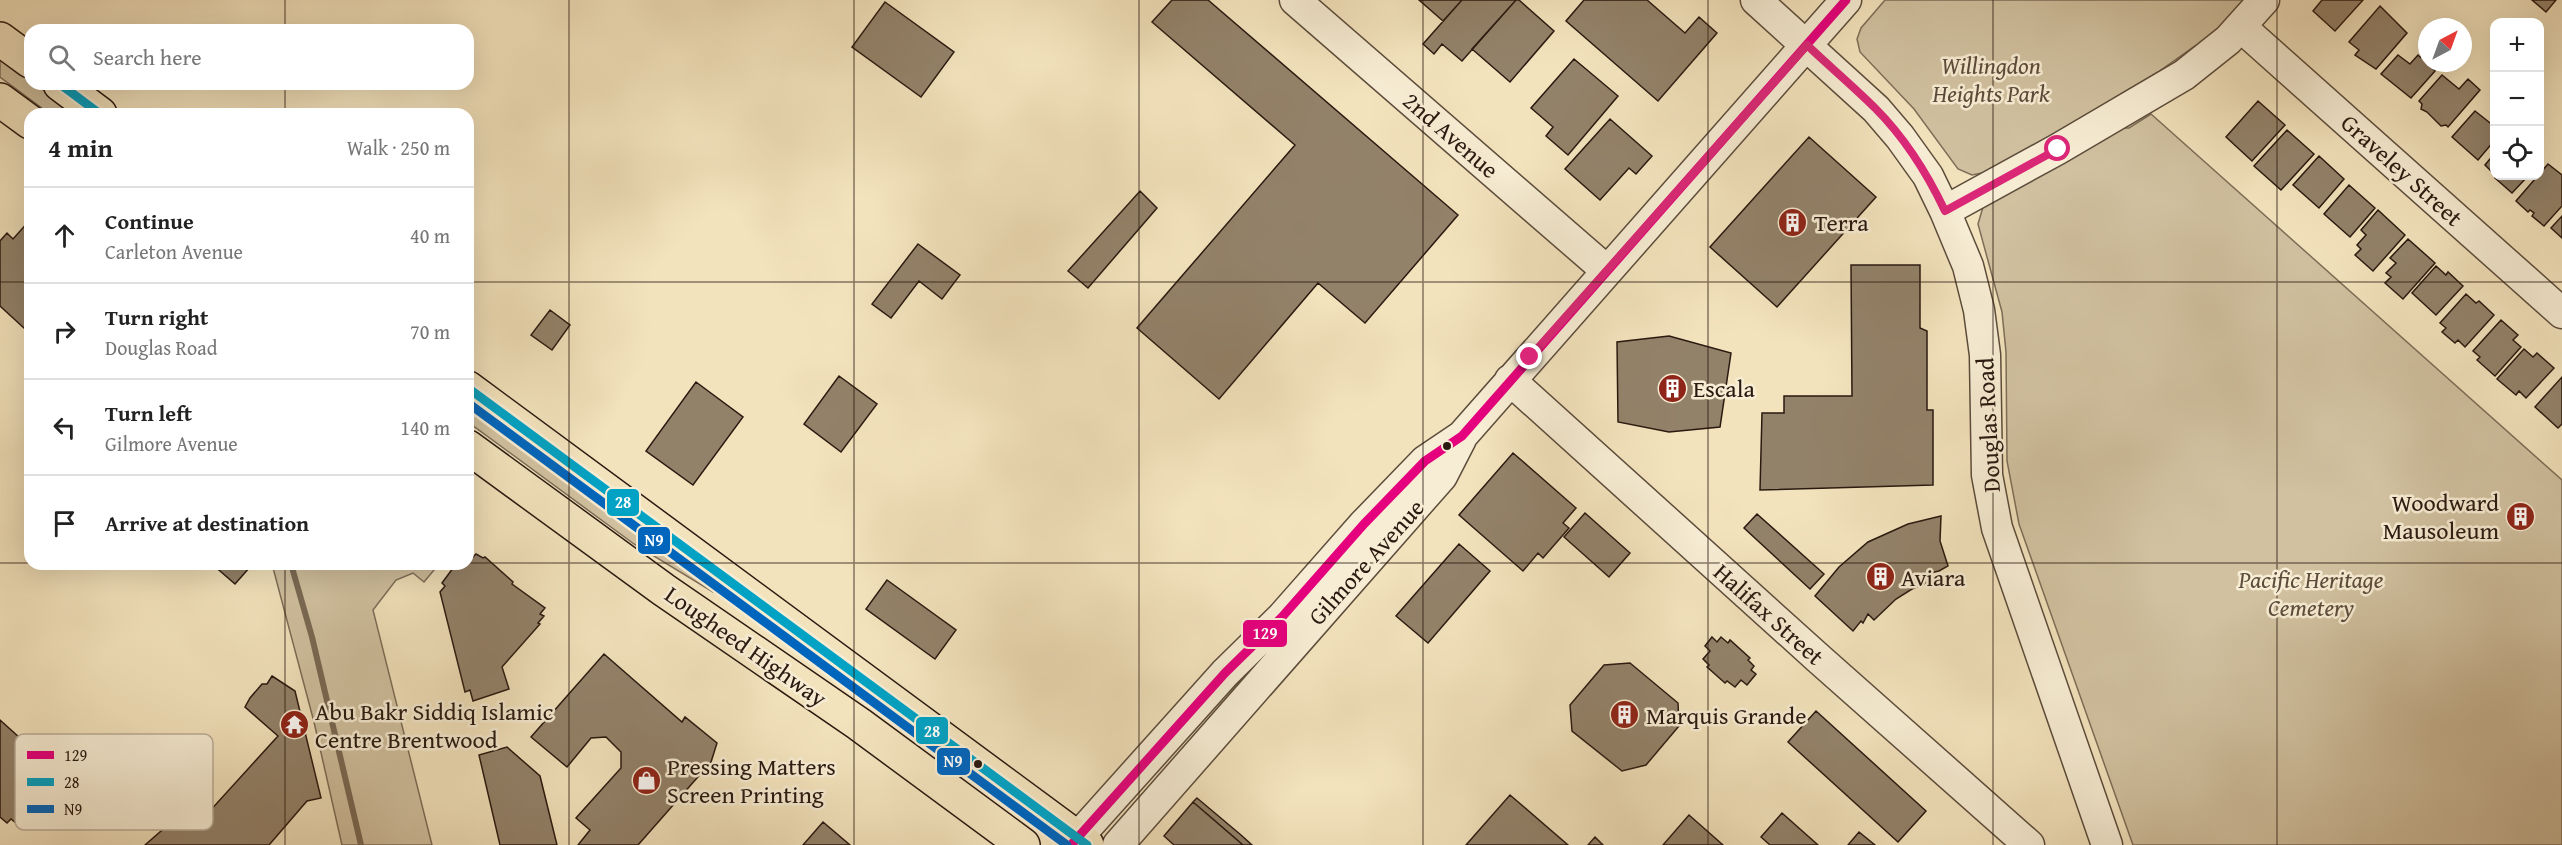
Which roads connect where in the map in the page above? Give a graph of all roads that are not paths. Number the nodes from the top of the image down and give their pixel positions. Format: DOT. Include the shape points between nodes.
graph roads {
  1 [pos="1295,0"];
  2 [pos="1756,0"];
  3 [pos="1846,0"];
  4 [pos="2264,0"];
  5 [pos="2241,27"];
  6 [pos="0,39"];
  7 [pos="1807,45"];
  8 [pos="24,57"];
  9 [pos="68,90"];
  10 [pos="0,100"];
  11 [pos="92,108"];
  12 [pos="24,118"];
  13 [pos="1945,211"];
  14 [pos="1606,270"];
  15 [pos="2562,313"];
  16 [pos="1510,380"];
  17 [pos="474,392"];
  18 [pos="1462,436"];
  19 [pos="474,451"];
  20 [pos="1078,843"];
  21 [pos="1023,845"];
  22 [pos="1118,845"];
  23 [pos="2029,845"];
  24 [pos="2107,845"];
  1 -- 14 [label="street, 2nd Avenue"];
  2 -- 7 [label="street, Douglas Road"];
  3 -- 7 [label="street, Gilmore Avenue"];
  4 -- 5 [label="street"];
  5 -- 13 [label="street" via="2202,63 2159,91"];
  5 -- 15 [label="street, Graveley Street"];
  6 -- 8 [label="main road"];
  7 -- 13 [label="street, Douglas Road" via="1876,109 1900,137 1928,176"];
  7 -- 14 [label="street, Gilmore Avenue"];
  9 -- 11 [label="main road"];
  10 -- 12 [label="main road"];
  13 -- 24 [label="street, Douglas Road" via="1968,266 1979,310 1987,475 1997,528"];
  14 -- 16 [label="street, Gilmore Avenue"];
  16 -- 18 [label="street, Gilmore Avenue"];
  16 -- 23 [label="street, Halifax Street"];
  17 -- 20 [label="main road, Lougheed Highway"];
  18 -- 20 [label="street, Gilmore Avenue" via="1425,461 1364,524 1282,617 1225,673"];
  18 -- 22 [label="street, Gilmore Avenue" via="1442,476"];
  19 -- 21 [label="main road, Lougheed Highway"];
}
